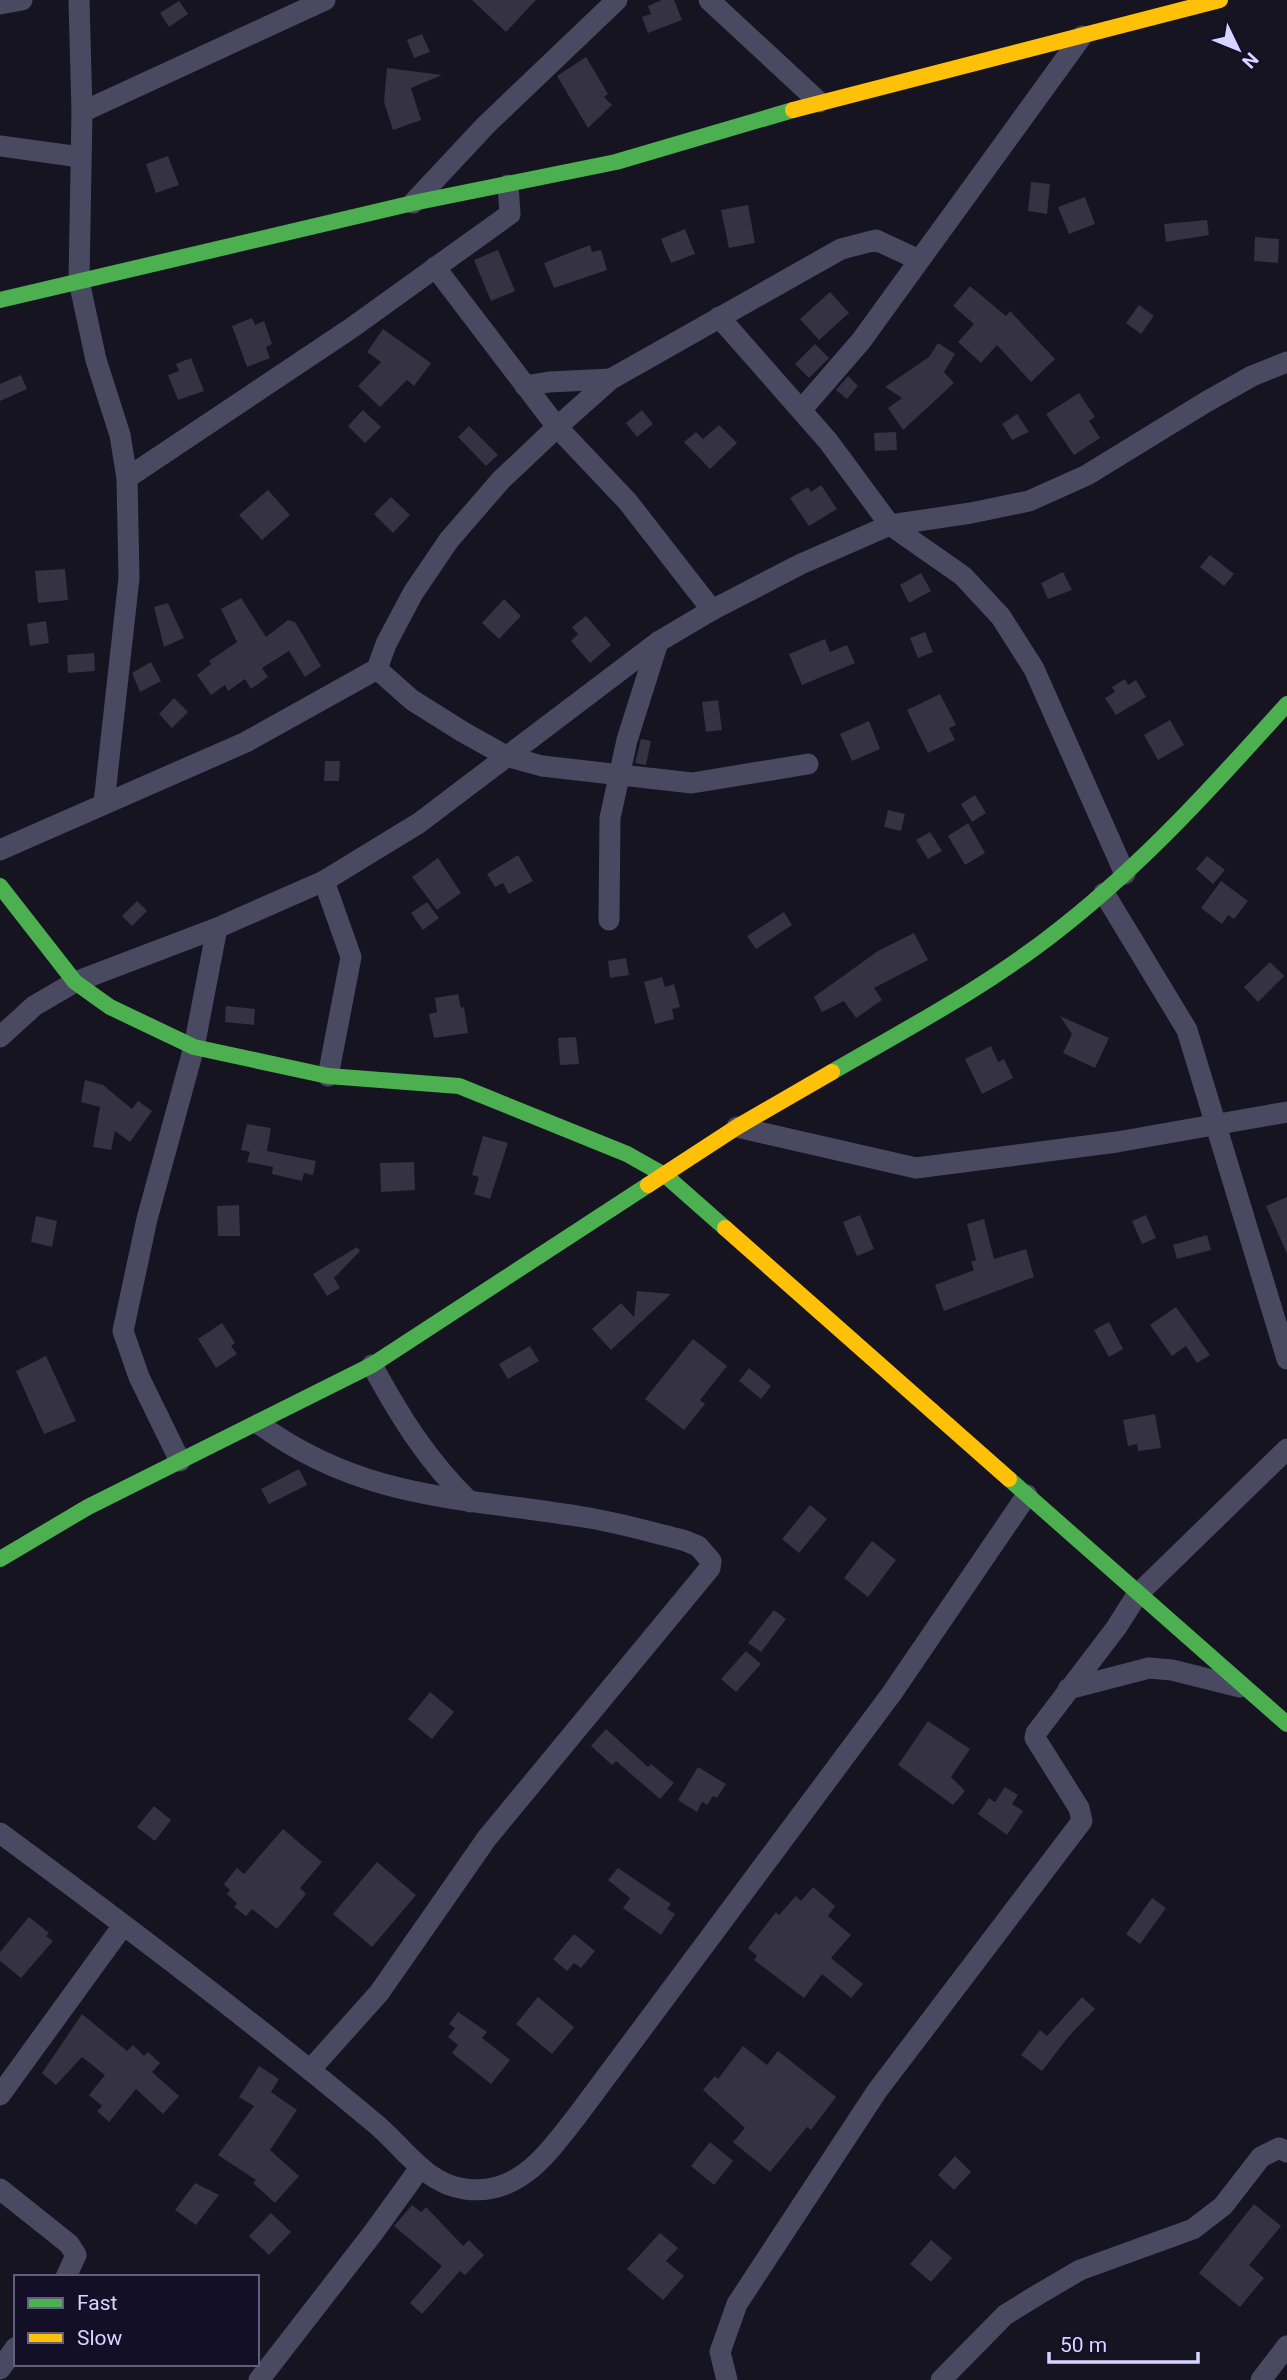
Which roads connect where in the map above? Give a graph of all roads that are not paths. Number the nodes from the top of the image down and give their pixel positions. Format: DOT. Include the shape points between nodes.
graph roads {
  1 [pos="22,0"];
  2 [pos="79,0"];
  3 [pos="326,0"];
  4 [pos="617,0"];
  5 [pos="709,0"];
  6 [pos="1220,0"];
  7 [pos="0,4"];
  8 [pos="1082,36"];
  9 [pos="819,102"];
  10 [pos="82,112"];
  11 [pos="0,146"];
  12 [pos="80,157"];
  13 [pos="508,185"];
  14 [pos="412,203"];
  15 [pos="919,260"];
  16 [pos="435,267"];
  17 [pos="79,281"];
  18 [pos="0,300"];
  19 [pos="719,317"];
  20 [pos="1287,362"];
  21 [pos="611,379"];
  22 [pos="525,386"];
  23 [pos="802,410"];
  24 [pos="558,427"];
  25 [pos="127,478"];
  26 [pos="890,525"];
  27 [pos="712,610"];
  28 [pos="658,642"];
  29 [pos="377,669"];
  30 [pos="1287,705"];
  31 [pos="506,756"];
  32 [pos="808,764"];
  33 [pos="618,776"];
  34 [pos="104,803"];
  35 [pos="0,850"];
  36 [pos="1125,874"];
  37 [pos="324,881"];
  38 [pos="0,886"];
  39 [pos="1104,893"];
  40 [pos="609,920"];
  41 [pos="217,928"];
  42 [pos="75,982"];
  43 [pos="0,1037"];
  44 [pos="194,1047"];
  45 [pos="328,1076"];
  46 [pos="1287,1112"];
  47 [pos="1214,1124"];
  48 [pos="737,1126"];
  49 [pos="666,1176"];
  50 [pos="1287,1359"];
  51 [pos="372,1365"];
  52 [pos="259,1424"];
  53 [pos="1287,1449"];
  54 [pos="180,1461"];
  55 [pos="1027,1494"];
  56 [pos="470,1502"];
  57 [pos="0,1559"];
  58 [pos="1137,1595"];
  59 [pos="1244,1688"];
  60 [pos="1068,1689"];
  61 [pos="1287,1724"];
  62 [pos="0,1833"];
  63 [pos="122,1927"];
  64 [pos="310,2070"];
  65 [pos="0,2095"];
  66 [pos="1287,2152"];
  67 [pos="420,2168"];
  68 [pos="0,2189"];
  69 [pos="67,2275"];
  70 [pos="1287,2346"];
  71 [pos="14,2350"];
  72 [pos="0,2369"];
  73 [pos="259,2380"];
  74 [pos="727,2380"];
  75 [pos="941,2380"];
  76 [pos="1261,2380"];
  1 -- 7 [label="street"];
  2 -- 10 [label="street"];
  3 -- 10 [label="street"];
  4 -- 14 [label="street"];
  5 -- 9 [label="street"];
  6 -- 8 [label="street"];
  8 -- 9 [label="street"];
  8 -- 15 [label="street"];
  9 -- 13 [label="street" via="616,162"];
  10 -- 12 [label="street"];
  11 -- 12 [label="street"];
  12 -- 17 [label="street"];
  13 -- 14 [label="street"];
  13 -- 16 [label="street" via="510,214"];
  14 -- 17 [label="street"];
  15 -- 19 [label="street" via="876,240 841,249"];
  15 -- 23 [label="street" via="861,341"];
  16 -- 22 [label="street"];
  16 -- 25 [label="street" via="351,329"];
  17 -- 18 [label="street"];
  17 -- 25 [label="street"];
  19 -- 21 [label="street"];
  19 -- 23 [label="street"];
  20 -- 26 [label="street" via="1252,376 1087,475 1029,501"];
  21 -- 22 [label="street"];
  21 -- 24 [label="street"];
  22 -- 24 [label="street"];
  23 -- 26 [label="street"];
  24 -- 27 [label="street" via="628,502"];
  24 -- 29 [label="street" via="502,480 449,540 413,593"];
  25 -- 34 [label="street" via="129,578"];
  26 -- 27 [label="street"];
  26 -- 36 [label="street" via="963,576 1002,617 1034,669"];
  27 -- 28 [label="street"];
  28 -- 31 [label="street"];
  28 -- 33 [label="street"];
  29 -- 31 [label="street" via="412,700"];
  29 -- 34 [label="street" via="246,742"];
  30 -- 36 [label="street" via="1206,795"];
  31 -- 33 [label="street" via="542,766"];
  31 -- 37 [label="street" via="419,823"];
  32 -- 33 [label="street" via="692,783"];
  33 -- 40 [label="street" via="610,818"];
  34 -- 35 [label="street"];
  36 -- 39 [label="street"];
  37 -- 41 [label="street"];
  37 -- 45 [label="street" via="351,957"];
  38 -- 42 [label="street"];
  39 -- 47 [label="street" via="1187,1030"];
  39 -- 48 [label="street" via="976,988"];
  41 -- 42 [label="street"];
  41 -- 44 [label="street"];
  42 -- 43 [label="street" via="34,1006"];
  42 -- 44 [label="street" via="110,1007"];
  44 -- 45 [label="street"];
  44 -- 54 [label="street" via="147,1219 123,1331 139,1377"];
  45 -- 49 [label="street" via="459,1086 627,1154"];
  46 -- 47 [label="street"];
  47 -- 48 [label="street" via="1117,1142 916,1168"];
  47 -- 50 [label="street"];
  48 -- 49 [label="street"];
  49 -- 51 [label="street"];
  49 -- 55 [label="street"];
  51 -- 52 [label="street"];
  51 -- 56 [label="street" via="413,1434"];
  52 -- 54 [label="street"];
  52 -- 56 [label="street" via="321,1463 393,1489"];
  53 -- 58 [label="street"];
  54 -- 57 [label="street" via="88,1507"];
  55 -- 58 [label="street"];
  55 -- 67 [label="street" via="892,1693 539,2164 505,2188 489,2189 464,2189"];
  56 -- 64 [label="street" via="585,1517 682,1540 705,1553 710,1568 486,1838 379,1993"];
  58 -- 59 [label="street"];
  58 -- 60 [label="street"];
  59 -- 60 [label="street" via="1149,1668"];
  59 -- 61 [label="street"];
  60 -- 74 [label="street" via="1035,1738 1079,1808 1082,1821 877,2091 737,2304 719,2352"];
  62 -- 63 [label="street"];
  63 -- 64 [label="street"];
  63 -- 65 [label="street"];
  64 -- 67 [label="street" via="381,2128"];
  66 -- 75 [label="street" via="1279,2148 1261,2157 1223,2206 1193,2229 1080,2270 1005,2315"];
  67 -- 73 [label="street"];
  68 -- 69 [label="street" via="69,2244 76,2255"];
  70 -- 76 [label="street"];
  71 -- 72 [label="street"];
}
